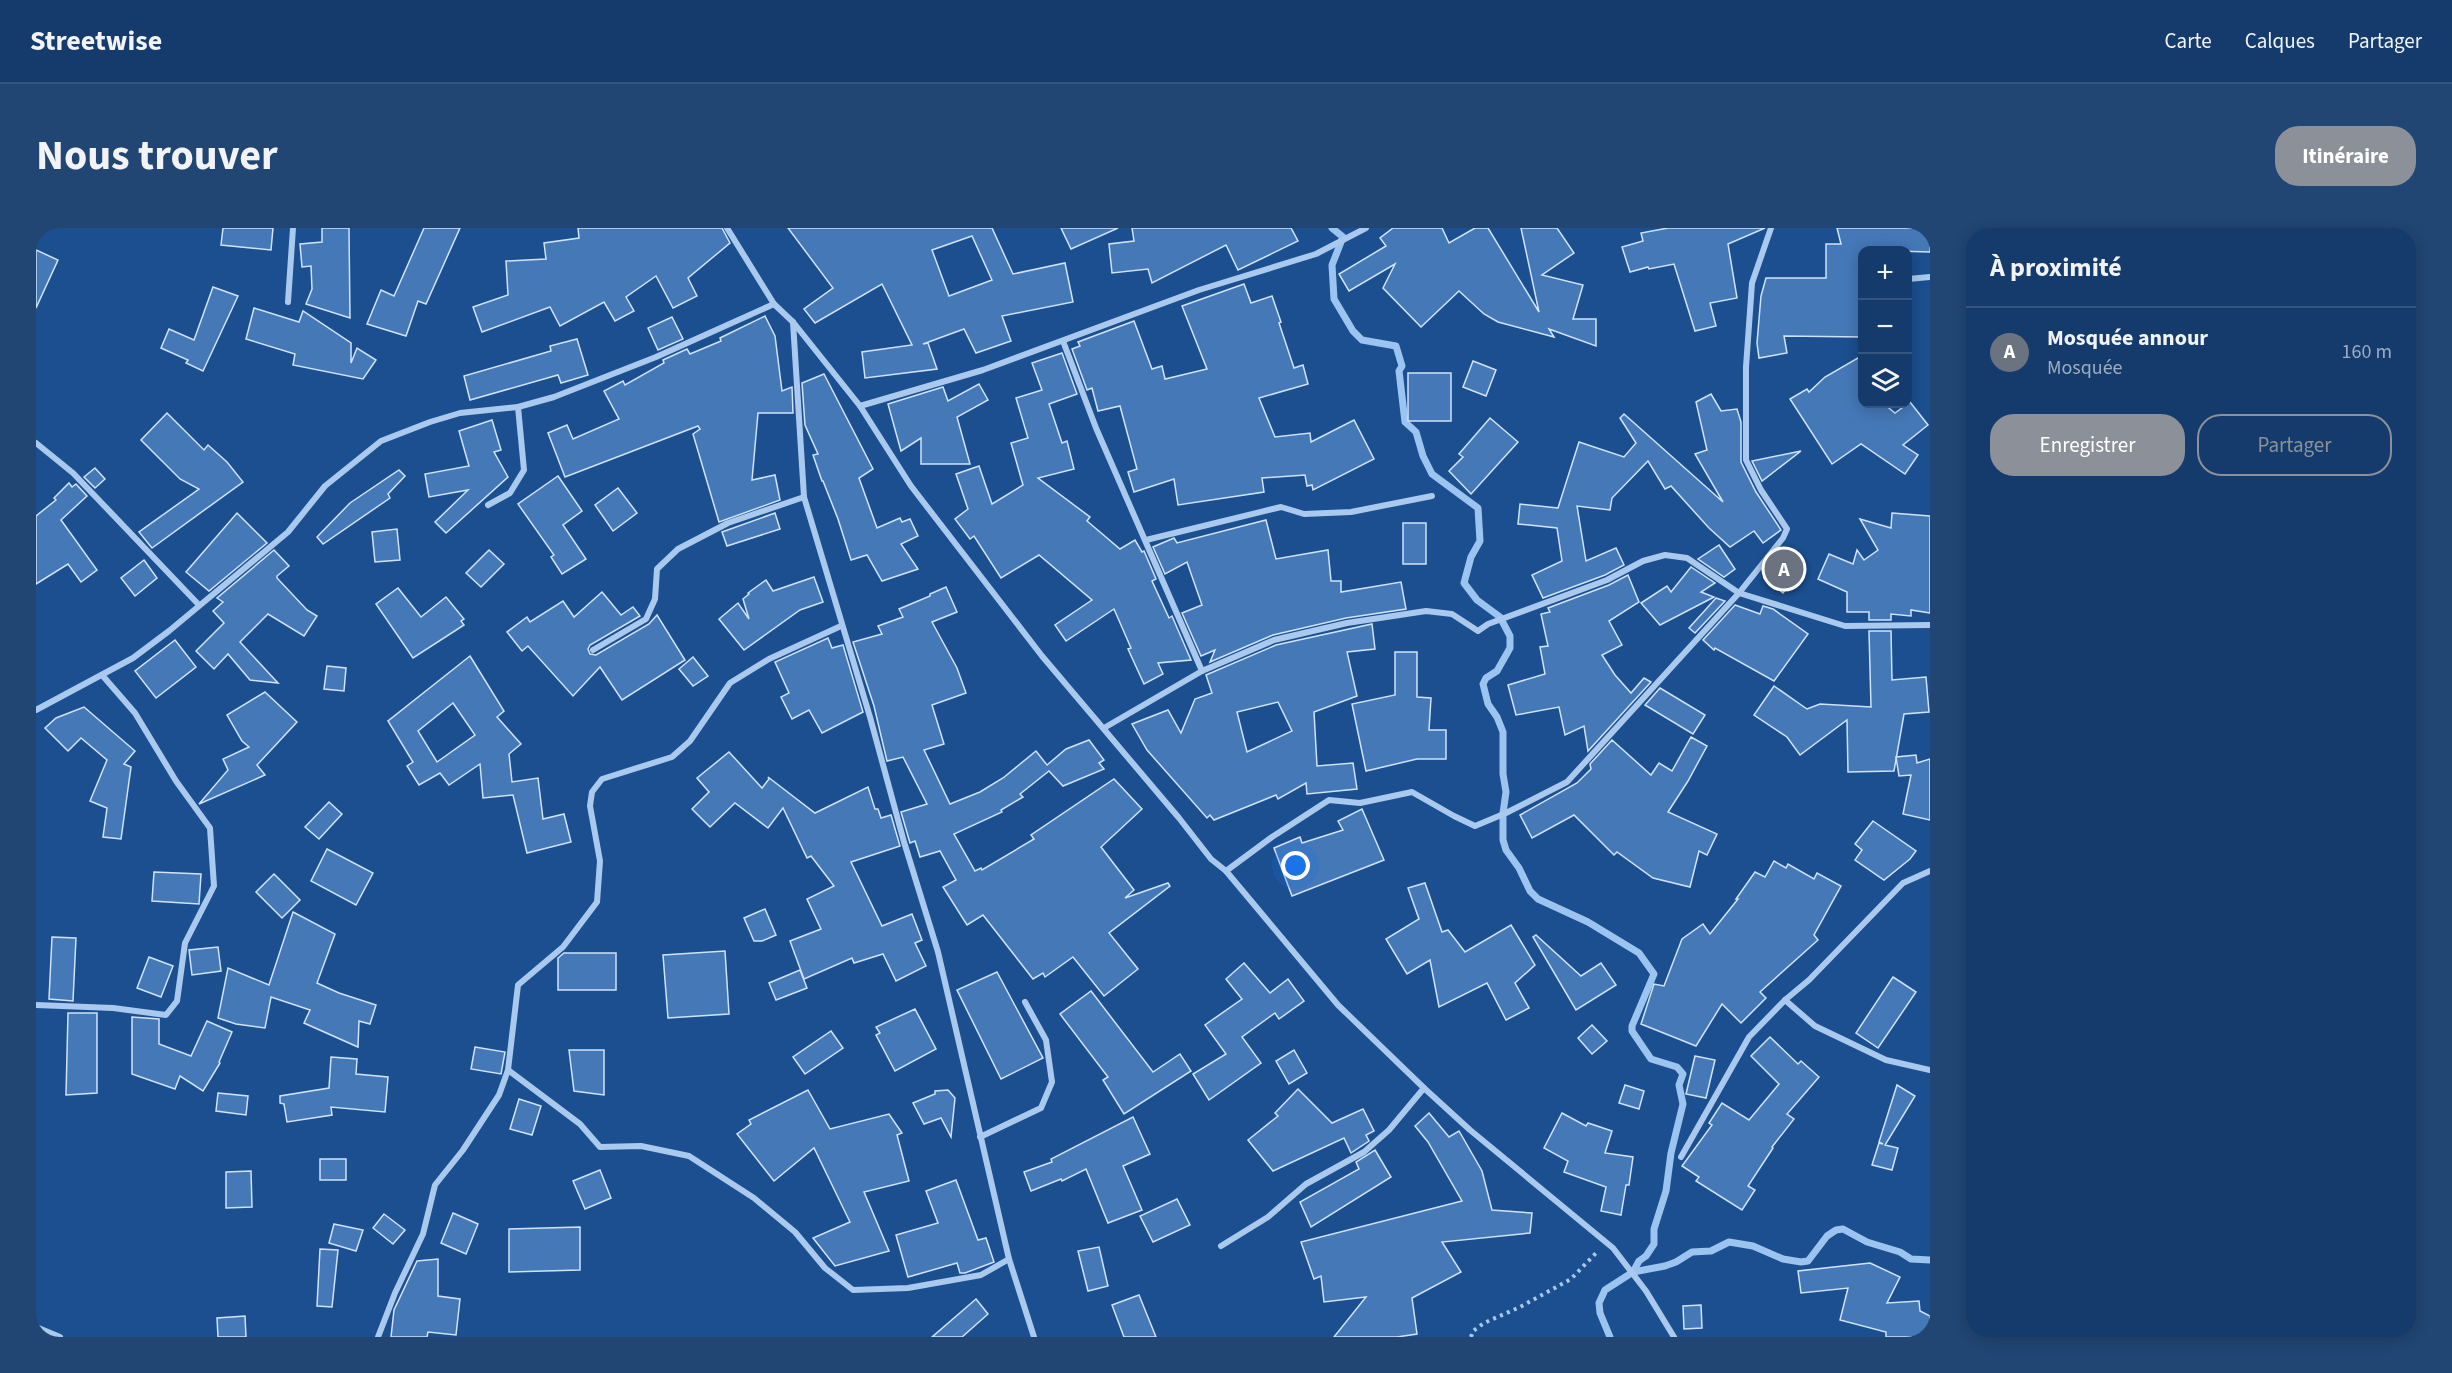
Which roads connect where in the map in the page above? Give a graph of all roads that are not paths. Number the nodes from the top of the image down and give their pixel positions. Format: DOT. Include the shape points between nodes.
graph roads {
  1 [pos="293,228"];
  2 [pos="727,228"];
  3 [pos="1366,228"];
  4 [pos="1771,228"];
  5 [pos="1930,278"];
  6 [pos="1912,279"];
  7 [pos="288,302"];
  8 [pos="774,304"];
  9 [pos="793,322"];
  10 [pos="1063,340"];
  11 [pos="860,406"];
  12 [pos="518,407"];
  13 [pos="36,443"];
  14 [pos="1432,496"];
  15 [pos="804,497"];
  16 [pos="488,505"];
  17 [pos="1146,540"];
  18 [pos="1739,593"];
  19 [pos="200,605"];
  20 [pos="1930,625"];
  21 [pos="841,626"];
  22 [pos="592,650"];
  23 [pos="1202,671"];
  24 [pos="102,675"];
  25 [pos="36,710"];
  26 [pos="1104,728"];
  27 [pos="1226,871"];
  28 [pos="1930,871"];
  29 [pos="1785,1000"];
  30 [pos="1025,1002"];
  31 [pos="36,1005"];
  32 [pos="508,1070"];
  33 [pos="1930,1070"];
  34 [pos="1424,1088"];
  35 [pos="980,1137"];
  36 [pos="1681,1157"];
  37 [pos="1221,1246"];
  38 [pos="1009,1258"];
  39 [pos="36,1327"];
  40 [pos="60,1337"];
  41 [pos="378,1337"];
  42 [pos="1034,1337"];
  43 [pos="1674,1337"];
  1 -- 7 [label="street"];
  2 -- 8 [label="street"];
  3 -- 10 [label="street" via="1316,254 1198,290"];
  4 -- 18 [label="street" via="1752,283 1746,366 1746,460 1787,529"];
  5 -- 6 [label="street"];
  8 -- 9 [label="street"];
  8 -- 12 [label="street" via="656,357"];
  9 -- 11 [label="street"];
  9 -- 15 [label="street"];
  10 -- 11 [label="street" via="983,370"];
  10 -- 17 [label="street" via="1096,428"];
  11 -- 26 [label="street" via="911,486 1042,656"];
  12 -- 16 [label="street" via="524,470 510,493"];
  12 -- 19 [label="street" via="460,413 381,441 325,486 288,532"];
  13 -- 19 [label="street" via="73,473"];
  14 -- 17 [label="street" via="1351,512 1304,514 1281,507"];
  15 -- 21 [label="street"];
  15 -- 22 [label="street" via="728,523 678,549 657,569 655,599 646,619"];
  17 -- 23 [label="street"];
  18 -- 20 [label="street" via="1845,626"];
  18 -- 23 [label="street" via="1687,558 1665,555 1478,631 1452,614 1426,611 1347,623 1274,640"];
  18 -- 27 [label="street" via="1566,782 1475,826 1412,792 1360,803 1329,800"];
  19 -- 24 [label="street" via="133,658"];
  21 -- 32 [label="street" via="769,659 730,683 690,741 672,758 602,779 592,792 590,806 600,861 597,902 563,947 518,985"];
  21 -- 35 [label="street" via="938,952"];
  23 -- 26 [label="street"];
  24 -- 25 [label="street"];
  24 -- 31 [label="street" via="135,713 210,828 214,886 185,944 177,1000 166,1016 113,1008"];
  26 -- 27 [label="street" via="1211,859"];
  27 -- 34 [label="street" via="1338,1005"];
  28 -- 29 [label="street" via="1903,883"];
  29 -- 33 [label="street" via="1815,1026 1835,1036 1886,1060"];
  29 -- 36 [label="street" via="1749,1038"];
  30 -- 35 [label="street" via="1046,1040 1052,1082 1041,1107"];
  32 -- 38 [label="street" via="580,1124 600,1147 641,1146 689,1156 754,1198 853,1290 908,1288 981,1275"];
  32 -- 41 [label="street" via="499,1095 435,1185 423,1234"];
  34 -- 37 [label="street" via="1389,1130 1364,1152 1306,1184 1268,1217"];
  34 -- 43 [label="street" via="1613,1248"];
  35 -- 38 [label="street"];
  38 -- 42 [label="street"];
  39 -- 40 [label="street"];
}
